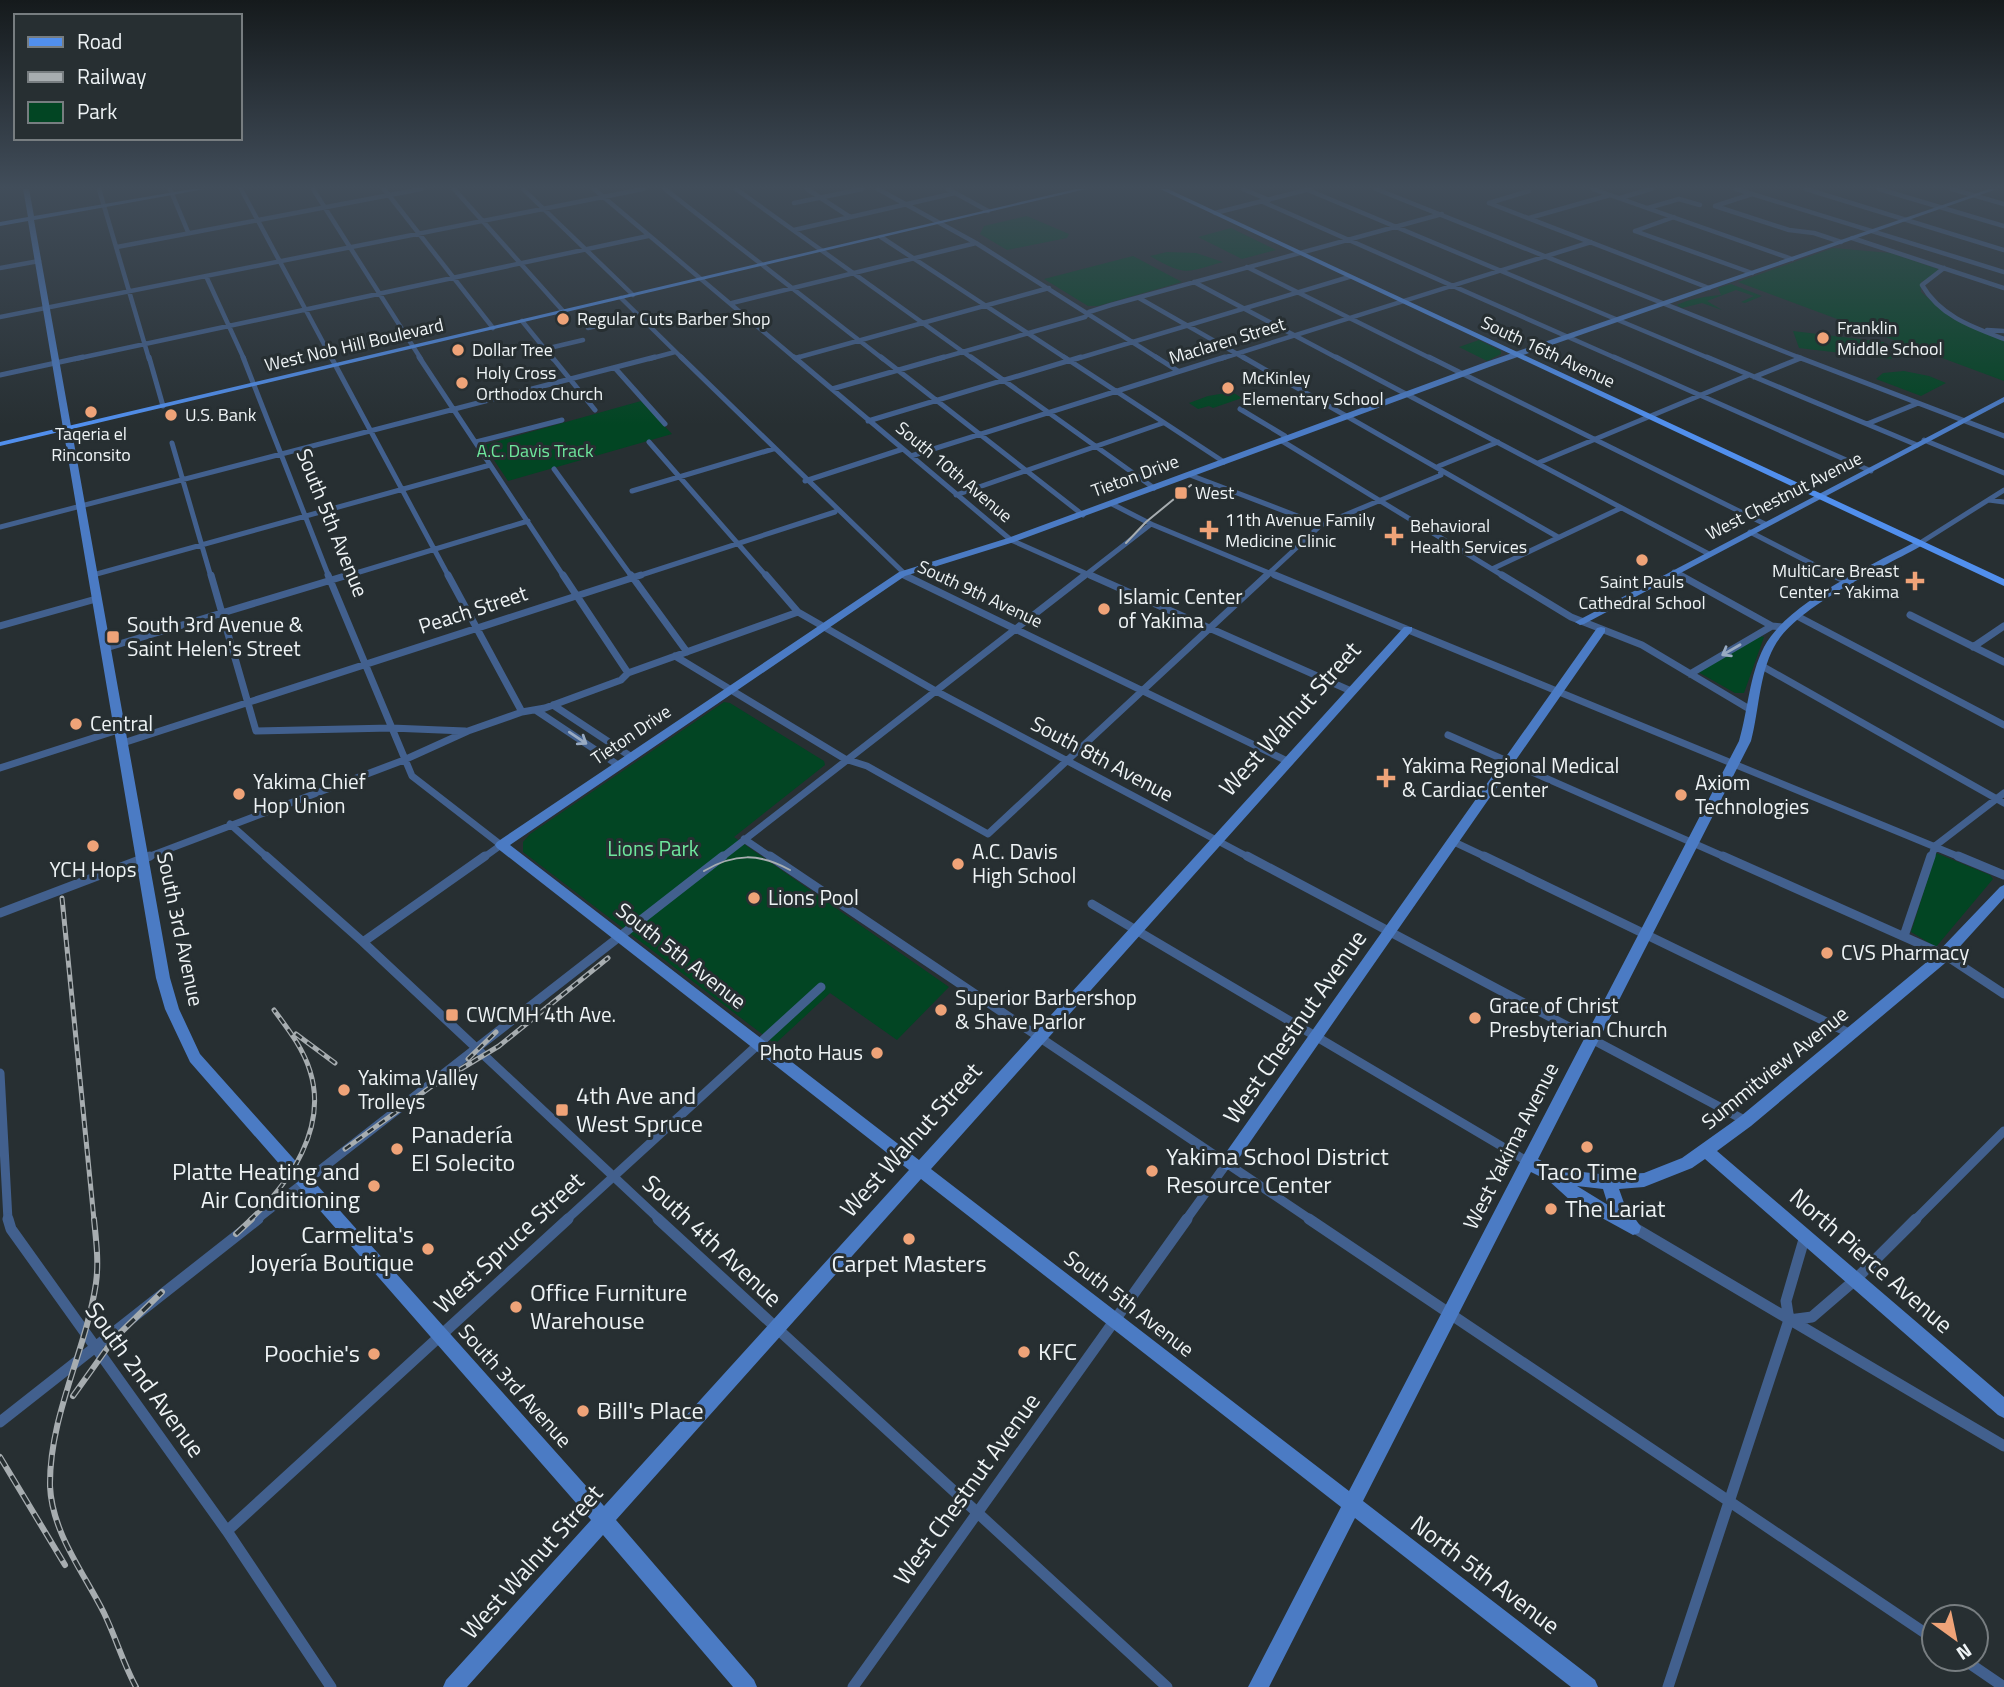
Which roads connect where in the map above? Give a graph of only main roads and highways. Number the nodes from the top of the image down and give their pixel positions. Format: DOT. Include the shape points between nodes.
graph roads {
  1 [pos="749,268"];
  2 [pos="1329,268"];
  3 [pos="1464,374"];
  4 [pos="0,444"];
  5 [pos="1112,503"];
  6 [pos="1920,543"];
  7 [pos="2002,579"];
  8 [pos="141,857"];
  9 [pos="919,1170"];
  10 [pos="303,1182"];
  11 [pos="1609,1182"];
  12 [pos="1633,1227"];
  13 [pos="1350,1504"];
  1 -- 4 [label="main road, West Nob Hill Boulevard"];
  2 -- 6 [label="main road, South 16th Avenue"];
  3 -- 5 [label="main road, Tieton Drive"];
  6 -- 7 [label="main road"];
  8 -- 10 [label="main road, South 3rd Avenue" via="167,998 179,1027 195,1058"];
  9 -- 13 [label="main road, South 5th Avenue"];
  11 -- 12 [label="main road" via="1617,1207"];
}
